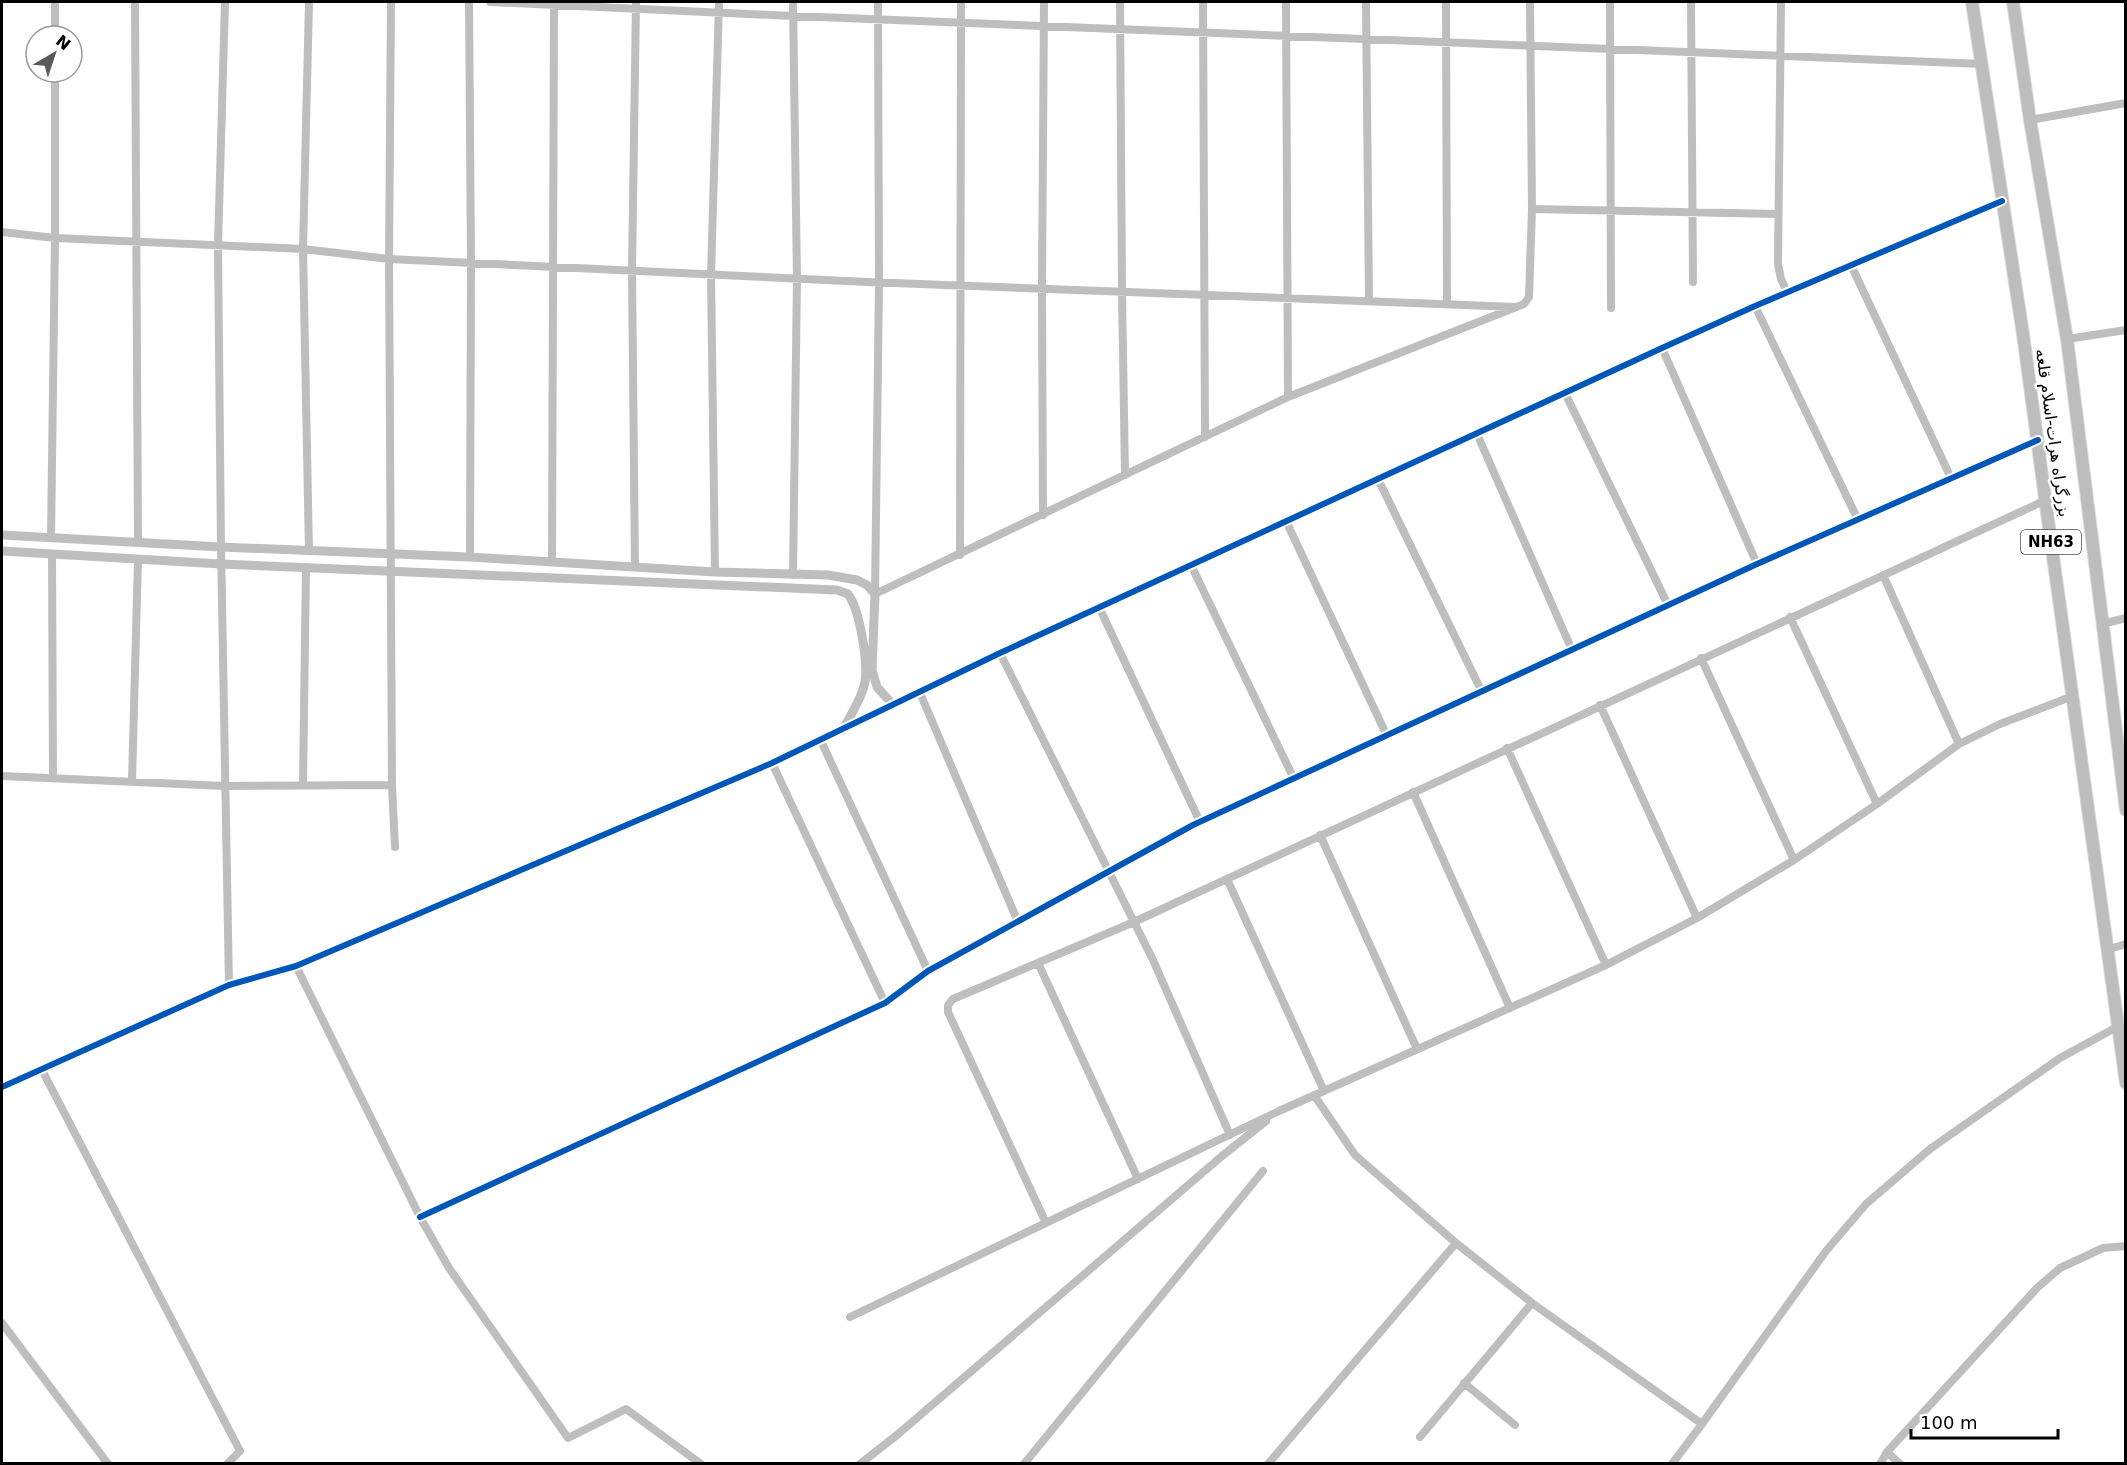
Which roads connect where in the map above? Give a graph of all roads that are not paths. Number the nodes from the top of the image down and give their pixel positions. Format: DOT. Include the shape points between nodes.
graph roads {
  1 [pos="55,2"];
  2 [pos="135,2"];
  3 [pos="225,2"];
  4 [pos="309,2"];
  5 [pos="391,2"];
  6 [pos="469,2"];
  7 [pos="490,2"];
  8 [pos="719,2"];
  9 [pos="793,2"];
  10 [pos="878,2"];
  11 [pos="961,2"];
  12 [pos="1044,2"];
  13 [pos="1120,2"];
  14 [pos="1203,2"];
  15 [pos="1286,2"];
  16 [pos="1366,2"];
  17 [pos="1446,2"];
  18 [pos="1530,2"];
  19 [pos="1610,2"];
  20 [pos="1691,2"];
  21 [pos="1780,2"];
  22 [pos="1972,2"];
  23 [pos="2013,2"];
  24 [pos="554,3"];
  25 [pos="636,5"];
  26 [pos="719,13"];
  27 [pos="793,17"];
  28 [pos="878,21"];
  29 [pos="55,24"];
  30 [pos="961,24"];
  31 [pos="1044,27"];
  32 [pos="1120,30"];
  33 [pos="1203,33"];
  34 [pos="1286,36"];
  35 [pos="1366,39"];
  36 [pos="1446,42"];
  37 [pos="1530,45"];
  38 [pos="1610,49"];
  39 [pos="1691,52"];
  40 [pos="1779,56"];
  41 [pos="1982,64"];
  42 [pos="55,84"];
  43 [pos="2126,103"];
  44 [pos="2030,120"];
  45 [pos="2002,201"];
  46 [pos="1532,209"];
  47 [pos="1610,211"];
  48 [pos="1693,213"];
  49 [pos="1778,214"];
  50 [pos="2,232"];
  51 [pos="56,238"];
  52 [pos="136,242"];
  53 [pos="218,245"];
  54 [pos="303,249"];
  55 [pos="388,259"];
  56 [pos="471,263"];
  57 [pos="1851,265"];
  58 [pos="553,267"];
  59 [pos="632,271"];
  60 [pos="711,275"];
  61 [pos="797,279"];
  62 [pos="1694,282"];
  63 [pos="879,283"];
  64 [pos="960,286"];
  65 [pos="1042,289"];
  66 [pos="1122,292"];
  67 [pos="1787,292"];
  68 [pos="1204,294"];
  69 [pos="1287,298"];
  70 [pos="1368,300"];
  71 [pos="1447,303"];
  72 [pos="1755,306"];
  73 [pos="1518,307"];
  74 [pos="1611,308"];
  75 [pos="2126,330"];
  76 [pos="2067,339"];
  77 [pos="1662,348"];
  78 [pos="1564,393"];
  79 [pos="1288,398"];
  80 [pos="1477,434"];
  81 [pos="1205,437"];
  82 [pos="2038,440"];
  83 [pos="1125,475"];
  84 [pos="1951,478"];
  85 [pos="1378,479"];
  86 [pos="2046,500"];
  87 [pos="1043,515"];
  88 [pos="1858,520"];
  89 [pos="1286,521"];
  90 [pos="2,535"];
  91 [pos="51,538"];
  92 [pos="138,542"];
  93 [pos="221,547"];
  94 [pos="2,551"];
  95 [pos="309,551"];
  96 [pos="52,554"];
  97 [pos="392,554"];
  98 [pos="960,555"];
  99 [pos="470,556"];
  100 [pos="138,559"];
  101 [pos="552,562"];
  102 [pos="221,564"];
  103 [pos="1757,564"];
  104 [pos="1191,565"];
  105 [pos="306,567"];
  106 [pos="635,567"];
  107 [pos="391,569"];
  108 [pos="715,572"];
  109 [pos="792,575"];
  110 [pos="1882,575"];
  111 [pos="875,594"];
  112 [pos="1668,605"];
  113 [pos="1099,607"];
  114 [pos="1790,617"];
  115 [pos="2126,618"];
  116 [pos="2102,624"];
  117 [pos="1572,650"];
  118 [pos="1000,653"];
  119 [pos="1701,658"];
  120 [pos="1482,692"];
  121 [pos="920,693"];
  122 [pos="2073,696"];
  123 [pos="894,705"];
  124 [pos="1600,705"];
  125 [pos="843,730"];
  126 [pos="1387,736"];
  127 [pos="821,741"];
  128 [pos="1959,744"];
  129 [pos="1508,748"];
  130 [pos="2122,754"];
  131 [pos="772,763"];
  132 [pos="2,776"];
  133 [pos="53,778"];
  134 [pos="1294,779"];
  135 [pos="132,782"];
  136 [pos="303,785"];
  137 [pos="392,785"];
  138 [pos="225,786"];
  139 [pos="1413,792"];
  140 [pos="1877,804"];
  141 [pos="2125,807"];
  142 [pos="1200,822"];
  143 [pos="1320,835"];
  144 [pos="395,847"];
  145 [pos="1794,860"];
  146 [pos="1110,871"];
  147 [pos="1227,879"];
  148 [pos="1697,918"];
  149 [pos="1134,921"];
  150 [pos="1018,922"];
  151 [pos="2126,944"];
  152 [pos="2106,950"];
  153 [pos="1038,963"];
  154 [pos="1606,965"];
  155 [pos="296,966"];
  156 [pos="928,971"];
  157 [pos="229,985"];
  158 [pos="885,1003"];
  159 [pos="1510,1008"];
  160 [pos="2117,1027"];
  161 [pos="1417,1049"];
  162 [pos="42,1070"];
  163 [pos="2126,1083"];
  164 [pos="2,1087"];
  165 [pos="1324,1091"];
  166 [pos="1314,1095"];
  167 [pos="1279,1111"];
  168 [pos="1230,1135"];
  169 [pos="1263,1171"];
  170 [pos="1138,1179"];
  171 [pos="420,1217"];
  172 [pos="1046,1223"];
  173 [pos="1456,1243"];
  174 [pos="2126,1246"];
  175 [pos="1532,1303"];
  176 [pos="850,1317"];
  177 [pos="2,1323"];
  178 [pos="1464,1383"];
  179 [pos="1702,1424"];
  180 [pos="1515,1425"];
  181 [pos="1420,1437"];
  182 [pos="1887,1452"];
  183 [pos="108,1464"];
  184 [pos="227,1464"];
  185 [pos="701,1464"];
  186 [pos="860,1464"];
  187 [pos="1024,1464"];
  188 [pos="1268,1464"];
  189 [pos="1672,1464"];
  190 [pos="1880,1464"];
  191 [pos="1900,1464"];
  1 -- 29 [label="street"];
  2 -- 52 [label="street"];
  3 -- 53 [label="street"];
  4 -- 54 [label="street"];
  5 -- 55 [label="street"];
  6 -- 56 [label="street"];
  7 -- 24 [label="street"];
  8 -- 26 [label="street"];
  9 -- 27 [label="street"];
  10 -- 28 [label="street"];
  11 -- 30 [label="street"];
  12 -- 31 [label="street"];
  13 -- 32 [label="street"];
  14 -- 33 [label="street"];
  15 -- 34 [label="street"];
  16 -- 35 [label="street"];
  17 -- 36 [label="street"];
  18 -- 37 [label="street"];
  19 -- 38 [label="street"];
  20 -- 39 [label="street"];
  21 -- 40 [label="street"];
  22 -- 41 [label="highway, بزرگراه هرات-اسلام قلعه / NH63"];
  23 -- 44 [label="highway, بزرگراه هرات-اسلام قلعه / NH63"];
  24 -- 25 [label="street"];
  24 -- 58 [label="street"];
  25 -- 26 [label="street"];
  25 -- 59 [label="street"];
  26 -- 27 [label="street"];
  26 -- 60 [label="street"];
  27 -- 28 [label="street"];
  27 -- 61 [label="street"];
  28 -- 30 [label="street"];
  28 -- 63 [label="street"];
  30 -- 31 [label="street"];
  30 -- 64 [label="street"];
  31 -- 32 [label="street"];
  31 -- 65 [label="street"];
  32 -- 33 [label="street"];
  32 -- 66 [label="street"];
  33 -- 34 [label="street"];
  33 -- 68 [label="street"];
  34 -- 35 [label="street"];
  34 -- 69 [label="street"];
  35 -- 36 [label="street"];
  35 -- 70 [label="street"];
  36 -- 37 [label="street"];
  36 -- 71 [label="street"];
  37 -- 38 [label="street"];
  37 -- 46 [label="street"];
  38 -- 39 [label="street"];
  38 -- 47 [label="street"];
  39 -- 40 [label="street"];
  39 -- 48 [label="street"];
  40 -- 41 [label="street"];
  40 -- 49 [label="street"];
  41 -- 45 [label="highway, بزرگراه هرات-اسلام قلعه / NH63"];
  42 -- 51 [label="street"];
  43 -- 44 [label="street"];
  44 -- 76 [label="highway, بزرگراه هرات-اسلام قلعه / NH63"];
  45 -- 57 [label="street"];
  45 -- 82 [label="highway, بزرگراه هرات-اسلام قلعه / NH63"];
  46 -- 47 [label="street"];
  46 -- 73 [label="street" via="1529,297"];
  47 -- 48 [label="street"];
  47 -- 74 [label="street"];
  48 -- 49 [label="street"];
  48 -- 62 [label="street"];
  49 -- 67 [label="street" via="1778,264"];
  50 -- 51 [label="street"];
  51 -- 52 [label="street"];
  51 -- 91 [label="street"];
  52 -- 53 [label="street"];
  52 -- 92 [label="street"];
  53 -- 54 [label="street"];
  53 -- 93 [label="street"];
  54 -- 55 [label="street"];
  54 -- 95 [label="street"];
  55 -- 56 [label="street"];
  55 -- 97 [label="street"];
  56 -- 58 [label="street"];
  56 -- 99 [label="street"];
  57 -- 67 [label="street"];
  57 -- 84 [label="street"];
  58 -- 59 [label="street"];
  58 -- 101 [label="street"];
  59 -- 60 [label="street"];
  59 -- 106 [label="street"];
  60 -- 61 [label="street"];
  60 -- 108 [label="street"];
  61 -- 63 [label="street"];
  61 -- 109 [label="street"];
  63 -- 64 [label="street"];
  63 -- 111 [label="street"];
  64 -- 65 [label="street"];
  64 -- 98 [label="street"];
  65 -- 66 [label="street"];
  65 -- 87 [label="street"];
  66 -- 68 [label="street"];
  66 -- 83 [label="street"];
  67 -- 72 [label="street"];
  68 -- 69 [label="street"];
  68 -- 81 [label="street"];
  69 -- 70 [label="street"];
  69 -- 79 [label="street"];
  70 -- 71 [label="street"];
  71 -- 73 [label="street"];
  72 -- 77 [label="street"];
  72 -- 88 [label="street"];
  73 -- 79 [label="street"];
  75 -- 76 [label="street"];
  76 -- 116 [label="highway, بزرگراه هرات-اسلام قلعه / NH63"];
  77 -- 78 [label="street"];
  77 -- 103 [label="street"];
  78 -- 80 [label="street"];
  78 -- 112 [label="street"];
  79 -- 81 [label="street"];
  80 -- 85 [label="street"];
  80 -- 117 [label="street"];
  81 -- 83 [label="street"];
  82 -- 84 [label="street"];
  82 -- 86 [label="highway, بزرگراه هرات-اسلام قلعه / NH63"];
  83 -- 87 [label="street"];
  84 -- 88 [label="street"];
  85 -- 89 [label="street"];
  85 -- 120 [label="street"];
  86 -- 110 [label="street"];
  86 -- 122 [label="highway, بزرگراه هرات-اسلام قلعه / NH63"];
  87 -- 98 [label="street"];
  88 -- 103 [label="street"];
  89 -- 104 [label="street"];
  89 -- 126 [label="street"];
  90 -- 91 [label="street"];
  91 -- 92 [label="street"];
  92 -- 93 [label="street"];
  93 -- 95 [label="street"];
  93 -- 102 [label="street"];
  94 -- 96 [label="street"];
  95 -- 97 [label="street"];
  96 -- 100 [label="street"];
  96 -- 133 [label="street"];
  97 -- 99 [label="street"];
  97 -- 107 [label="street"];
  98 -- 111 [label="street"];
  99 -- 101 [label="street"];
  100 -- 102 [label="street"];
  100 -- 135 [label="street"];
  101 -- 106 [label="street"];
  102 -- 105 [label="street"];
  102 -- 138 [label="street"];
  103 -- 112 [label="street"];
  104 -- 113 [label="street"];
  104 -- 134 [label="street"];
  105 -- 107 [label="street"];
  105 -- 136 [label="street"];
  106 -- 108 [label="street"];
  107 -- 125 [label="street" via="843,591 856,610 866,670 862,691"];
  107 -- 137 [label="street"];
  108 -- 109 [label="street"];
  109 -- 111 [label="street" via="857,580"];
  110 -- 114 [label="street"];
  110 -- 128 [label="street"];
  111 -- 123 [label="street" via="872,670 877,687"];
  112 -- 117 [label="street"];
  113 -- 118 [label="street"];
  113 -- 142 [label="street"];
  114 -- 119 [label="street"];
  114 -- 140 [label="street"];
  115 -- 116 [label="street"];
  116 -- 130 [label="highway, بزرگراه هرات-اسلام قلعه / NH63"];
  117 -- 120 [label="street"];
  118 -- 121 [label="street"];
  118 -- 146 [label="street"];
  119 -- 124 [label="street"];
  119 -- 145 [label="street"];
  120 -- 126 [label="street"];
  121 -- 123 [label="street"];
  121 -- 150 [label="street"];
  122 -- 128 [label="street"];
  122 -- 152 [label="highway, بزرگراه هرات-اسلام قلعه / NH63"];
  123 -- 125 [label="street"];
  124 -- 129 [label="street"];
  124 -- 148 [label="street"];
  125 -- 127 [label="street"];
  126 -- 134 [label="street"];
  127 -- 131 [label="street"];
  127 -- 156 [label="street"];
  128 -- 140 [label="street"];
  129 -- 139 [label="street"];
  129 -- 154 [label="street"];
  130 -- 141 [label="highway, بزرگراه هرات-اسلام قلعه / NH63"];
  131 -- 155 [label="street"];
  131 -- 158 [label="street"];
  132 -- 133 [label="street"];
  133 -- 135 [label="street"];
  134 -- 142 [label="street"];
  135 -- 138 [label="street"];
  136 -- 137 [label="street"];
  136 -- 138 [label="street"];
  137 -- 144 [label="street"];
  138 -- 157 [label="street"];
  139 -- 143 [label="street"];
  139 -- 159 [label="street"];
  140 -- 145 [label="street"];
  142 -- 146 [label="street"];
  143 -- 147 [label="street"];
  143 -- 161 [label="street"];
  145 -- 148 [label="street"];
  146 -- 149 [label="street"];
  146 -- 150 [label="street"];
  147 -- 149 [label="street"];
  147 -- 165 [label="street"];
  148 -- 154 [label="street"];
  149 -- 153 [label="street"];
  149 -- 168 [label="street"];
  150 -- 156 [label="street"];
  151 -- 152 [label="street"];
  152 -- 160 [label="highway, بزرگراه هرات-اسلام قلعه / NH63"];
  153 -- 170 [label="street"];
  153 -- 172 [label="street" via="953,999 948,1012"];
  154 -- 159 [label="street"];
  155 -- 157 [label="street"];
  155 -- 171 [label="street"];
  156 -- 158 [label="street"];
  157 -- 162 [label="street"];
  158 -- 171 [label="street"];
  159 -- 161 [label="street"];
  160 -- 163 [label="highway, بزرگراه هرات-اسلام قلعه / NH63"];
  160 -- 179 [label="street" via="2060,1058 1930,1149 1866,1204 1826,1251"];
  161 -- 165 [label="street"];
  162 -- 164 [label="street"];
  162 -- 184 [label="street" via="240,1451"];
  165 -- 166 [label="street"];
  166 -- 167 [label="street"];
  166 -- 173 [label="street" via="1354,1155"];
  167 -- 168 [label="street"];
  167 -- 186 [label="street"];
  168 -- 170 [label="street"];
  169 -- 187 [label="street"];
  170 -- 172 [label="street"];
  171 -- 185 [label="street" via="449,1268 568,1438 626,1410"];
  172 -- 176 [label="street"];
  173 -- 175 [label="street"];
  173 -- 188 [label="street"];
  174 -- 182 [label="street" via="2103,1248 2060,1268 2037,1288"];
  175 -- 178 [label="street"];
  175 -- 179 [label="street"];
  177 -- 183 [label="street"];
  178 -- 180 [label="street"];
  178 -- 181 [label="street"];
  179 -- 189 [label="street"];
  182 -- 190 [label="street"];
  182 -- 191 [label="street"];
}
